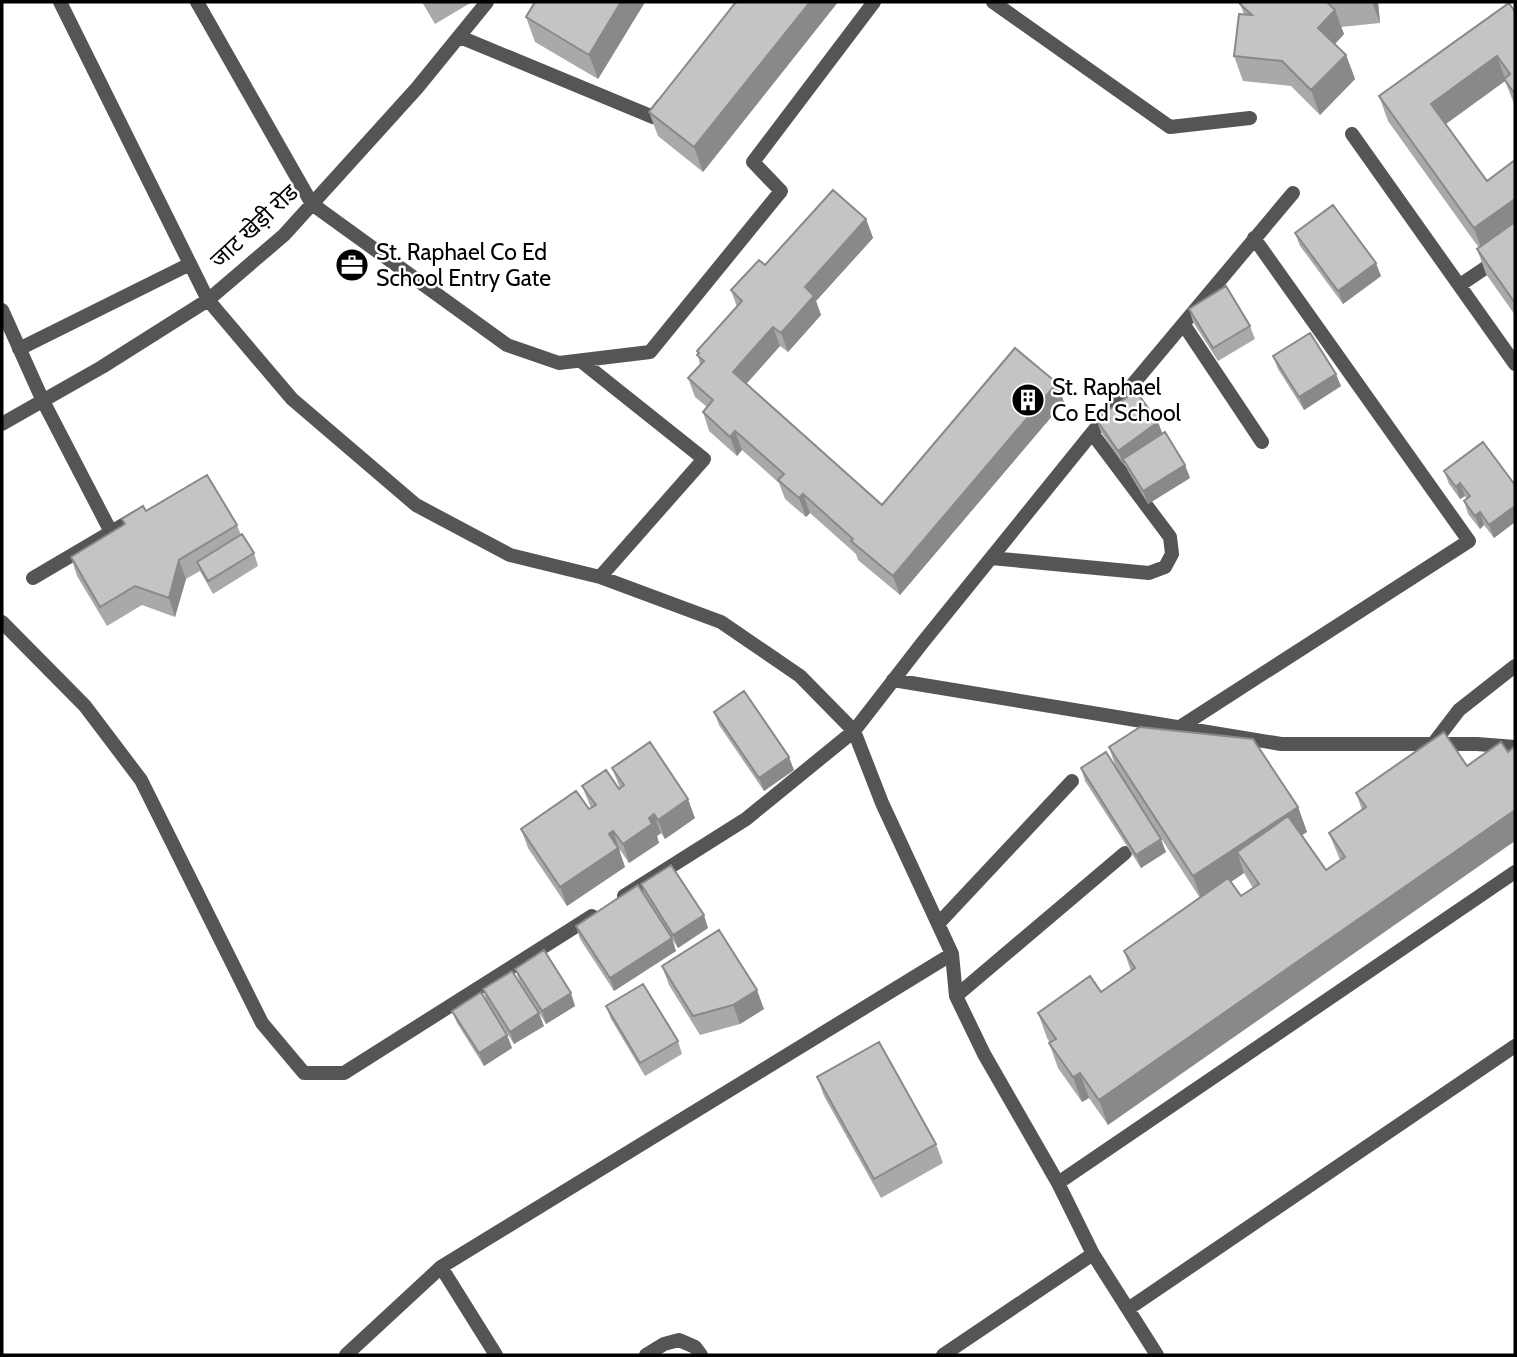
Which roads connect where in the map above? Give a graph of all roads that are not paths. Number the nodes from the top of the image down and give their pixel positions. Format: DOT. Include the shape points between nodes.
graph roads {
  1 [pos="60,2"];
  2 [pos="197,2"];
  3 [pos="487,2"];
  4 [pos="874,2"];
  5 [pos="993,2"];
  6 [pos="460,37"];
  7 [pos="669,96"];
  8 [pos="1250,118"];
  9 [pos="1352,134"];
  10 [pos="1293,192"];
  11 [pos="312,204"];
  12 [pos="1255,238"];
  13 [pos="1515,248"];
  14 [pos="190,264"];
  15 [pos="1460,285"];
  16 [pos="208,300"];
  17 [pos="2,310"];
  18 [pos="1184,325"];
  19 [pos="19,349"];
  20 [pos="581,361"];
  21 [pos="1515,364"];
  22 [pos="43,401"];
  23 [pos="2,424"];
  24 [pos="1092,433"];
  25 [pos="1262,442"];
  26 [pos="157,505"];
  27 [pos="111,532"];
  28 [pos="991,558"];
  29 [pos="600,577"];
  30 [pos="33,579"];
  31 [pos="2,622"];
  32 [pos="1515,666"];
  33 [pos="893,680"];
  34 [pos="1180,727"];
  35 [pos="854,731"];
  36 [pos="1433,744"];
  37 [pos="1515,747"];
  38 [pos="1072,781"];
  39 [pos="1125,853"];
  40 [pos="1515,872"];
  41 [pos="938,924"];
  42 [pos="952,954"];
  43 [pos="956,996"];
  44 [pos="1515,1046"];
  45 [pos="1058,1183"];
  46 [pos="1093,1254"];
  47 [pos="441,1267"];
  48 [pos="1128,1309"];
  49 [pos="346,1355"];
  50 [pos="496,1355"];
  51 [pos="646,1355"];
  52 [pos="701,1355"];
  53 [pos="943,1355"];
  54 [pos="1157,1355"];
  1 -- 14 [label="street"];
  2 -- 11 [label="street"];
  3 -- 6 [label="street, जाट खेड़ी रोड"];
  4 -- 20 [label="street" via="754,162 781,191 650,352"];
  5 -- 8 [label="street" via="1170,127"];
  6 -- 7 [label="street" via="653,117"];
  6 -- 11 [label="street, जाट खेड़ी रोड"];
  9 -- 15 [label="street"];
  10 -- 12 [label="street"];
  11 -- 16 [label="street, जाट खेड़ी रोड" via="284,235"];
  11 -- 20 [label="street" via="507,345 559,363"];
  12 -- 18 [label="street"];
  12 -- 34 [label="street" via="1469,541"];
  13 -- 15 [label="street"];
  14 -- 16 [label="street"];
  14 -- 19 [label="street"];
  15 -- 21 [label="street"];
  16 -- 22 [label="street, जाट खेड़ी रोड"];
  16 -- 29 [label="street" via="292,399 416,505 510,555"];
  17 -- 19 [label="street"];
  18 -- 24 [label="street"];
  18 -- 25 [label="street"];
  19 -- 22 [label="street"];
  20 -- 29 [label="street" via="705,459"];
  22 -- 23 [label="street, जाट खेड़ी रोड"];
  22 -- 27 [label="street"];
  24 -- 28 [label="street"];
  24 -- 28 [label="street" via="1170,537 1172,554 1165,567 1149,573"];
  26 -- 27 [label="street"];
  27 -- 30 [label="street"];
  28 -- 33 [label="street"];
  29 -- 35 [label="street" via="721,622 800,676"];
  31 -- 35 [label="street" via="85,706 141,780 262,1023 304,1073 344,1073 746,819"];
  32 -- 36 [label="street" via="1459,710"];
  33 -- 34 [label="street"];
  33 -- 35 [label="street"];
  34 -- 36 [label="street" via="1281,744"];
  35 -- 41 [label="street"];
  36 -- 37 [label="street"];
  38 -- 41 [label="street"];
  39 -- 43 [label="street"];
  40 -- 45 [label="street"];
  41 -- 42 [label="street"];
  42 -- 43 [label="street"];
  42 -- 47 [label="street"];
  43 -- 45 [label="street"];
  44 -- 48 [label="street"];
  45 -- 46 [label="street"];
  46 -- 48 [label="street"];
  46 -- 53 [label="street"];
  47 -- 49 [label="street"];
  47 -- 50 [label="street"];
  48 -- 54 [label="street"];
  51 -- 52 [label="street" via="680,1340"];
}
